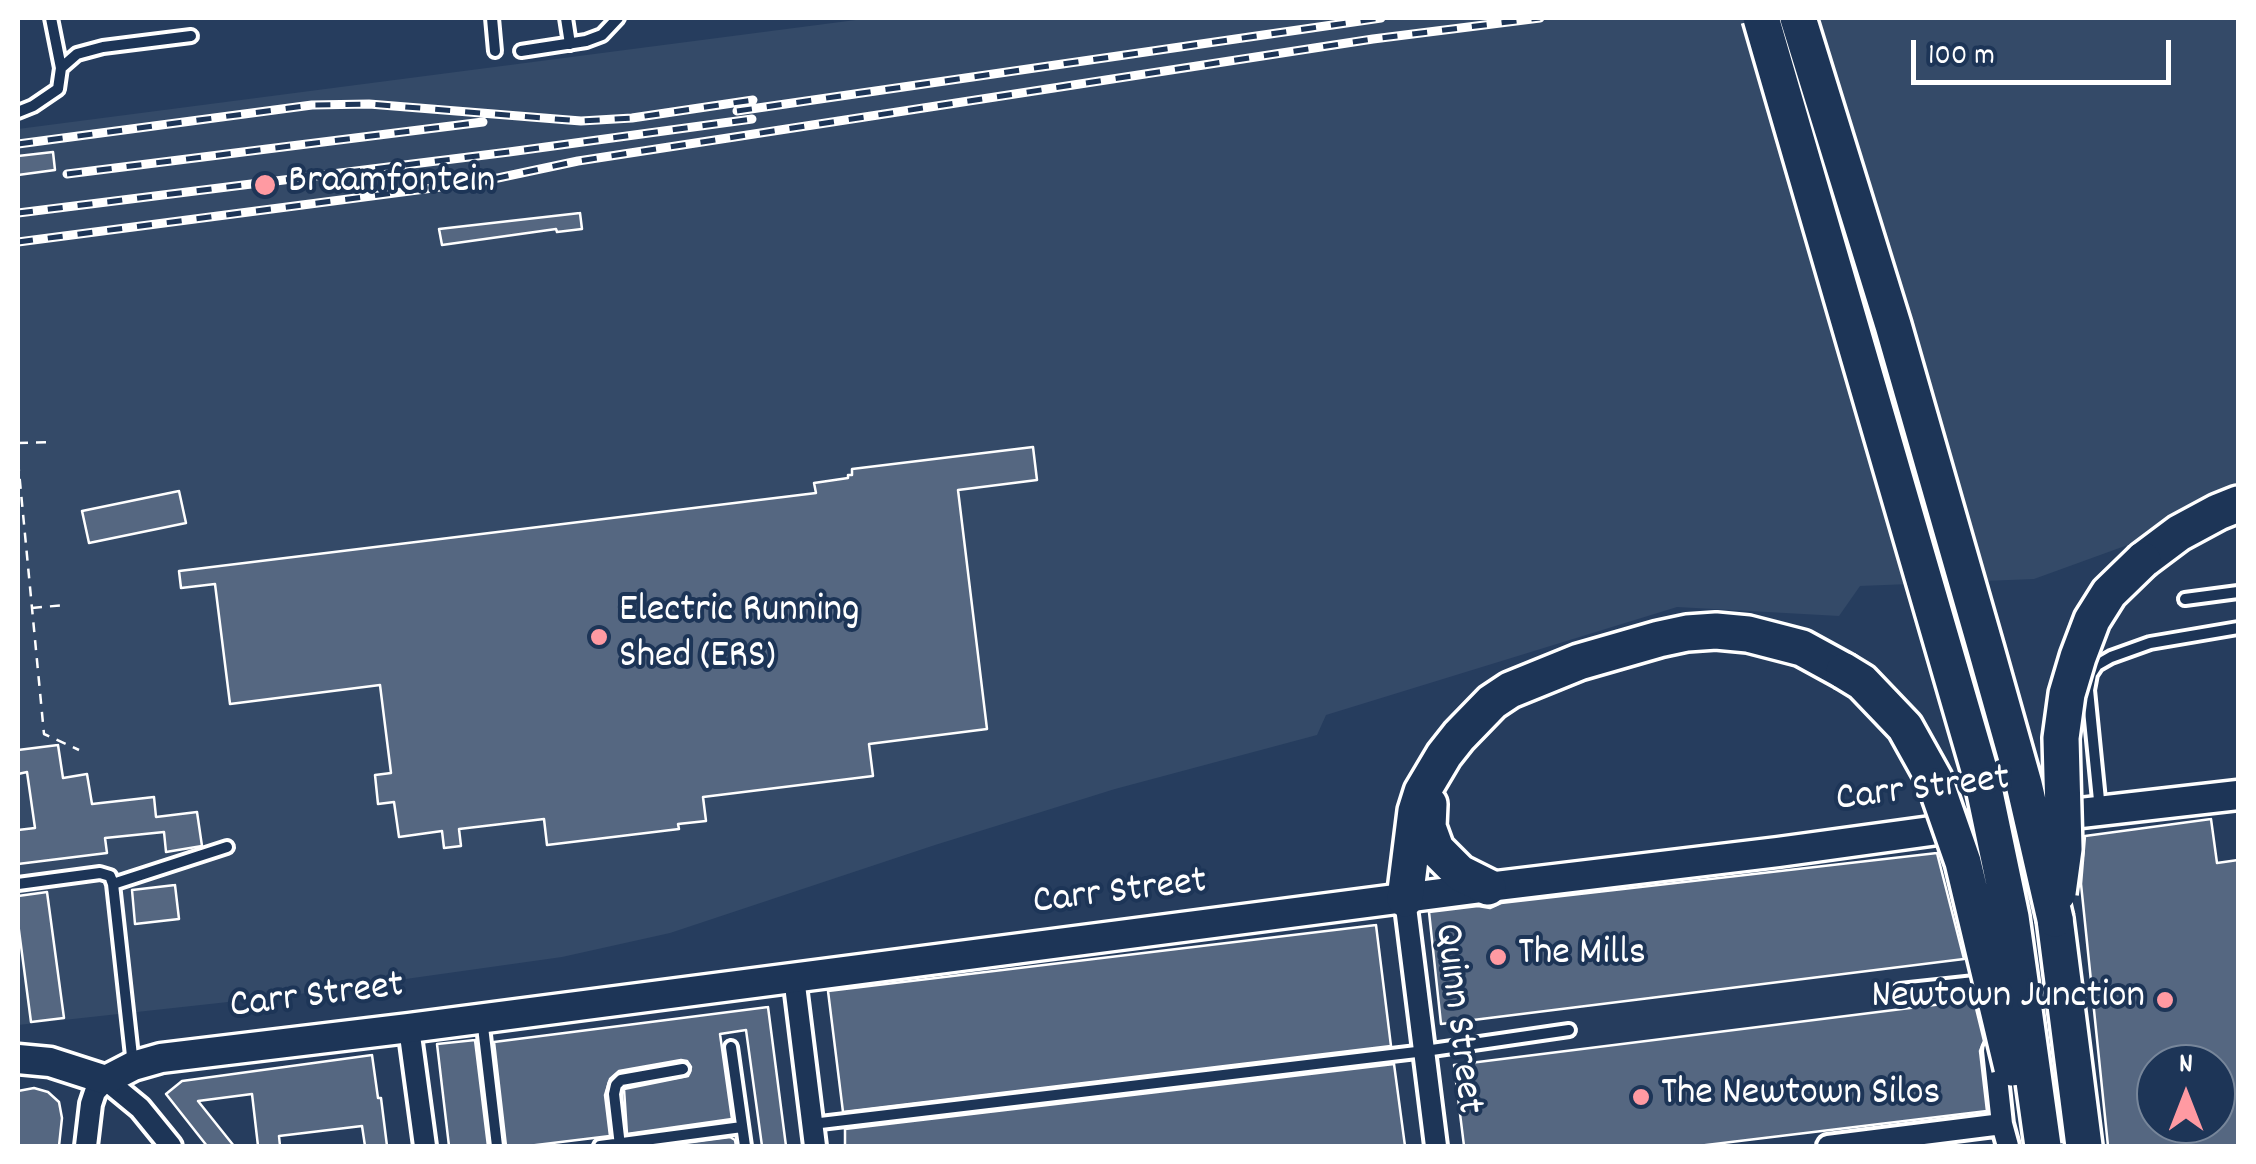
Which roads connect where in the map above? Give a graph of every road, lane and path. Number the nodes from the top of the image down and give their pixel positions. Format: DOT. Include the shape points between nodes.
graph roads {
  1 [pos="50,18"];
  2 [pos="492,18"];
  3 [pos="566,18"];
  4 [pos="618,18"];
  5 [pos="1760,18"];
  6 [pos="1798,18"];
  7 [pos="191,36"];
  8 [pos="570,44"];
  9 [pos="495,51"];
  10 [pos="521,51"];
  11 [pos="61,68"];
  12 [pos="18,112"];
  13 [pos="52,442"];
  14 [pos="18,444"];
  15 [pos="18,461"];
  16 [pos="2238,504"];
  17 [pos="2238,592"];
  18 [pos="2185,599"];
  19 [pos="65,605"];
  20 [pos="32,608"];
  21 [pos="2238,628"];
  22 [pos="78,750"];
  23 [pos="1430,778"];
  24 [pos="2238,794"];
  25 [pos="2100,811"];
  26 [pos="1967,826"];
  27 [pos="227,847"];
  28 [pos="18,884"];
  29 [pos="113,884"];
  30 [pos="1488,887"];
  31 [pos="1405,899"];
  32 [pos="2055,919"];
  33 [pos="794,977"];
  34 [pos="1986,980"];
  35 [pos="1900,990"];
  36 [pos="482,1018"];
  37 [pos="1569,1030"];
  38 [pos="410,1034"];
  39 [pos="731,1046"];
  40 [pos="1424,1051"];
  41 [pos="18,1060"];
  42 [pos="132,1066"];
  43 [pos="683,1070"];
  44 [pos="106,1080"];
  45 [pos="812,1124"];
  46 [pos="2002,1124"];
  47 [pos="742,1128"];
  48 [pos="620,1145"];
  49 [pos="86,1146"];
  50 [pos="171,1146"];
  51 [pos="425,1146"];
  52 [pos="497,1146"];
  53 [pos="600,1146"];
  54 [pos="745,1146"];
  55 [pos="815,1146"];
  56 [pos="1436,1146"];
  57 [pos="1828,1146"];
  58 [pos="2008,1146"];
  59 [pos="2031,1146"];
  60 [pos="2043,1146"];
  61 [pos="2084,1146"];
  1 -- 11 [label="lane"];
  2 -- 9 [label="lane"];
  3 -- 8 [label="lane"];
  4 -- 8 [label="lane" via="602,35"];
  5 -- 60 [label="highway, bridge" via="1982,783 2011,917"];
  6 -- 32 [label="highway, bridge" via="1991,666"];
  7 -- 11 [label="lane" via="102,47"];
  8 -- 10 [label="lane"];
  11 -- 12 [label="lane" via="58,89"];
  13 -- 14 [label="path"];
  15 -- 20 [label="path"];
  16 -- 32 [label="highway, bridge" via="2142,560 2092,620 2067,694 2064,849"];
  17 -- 18 [label="lane"];
  19 -- 20 [label="path"];
  20 -- 22 [label="path" via="44,734"];
  21 -- 25 [label="lane" via="2150,643 2111,657 2091,674"];
  23 -- 30 [label="highway" via="1428,827 1436,849 1460,873"];
  23 -- 31 [label="highway" via="1416,812"];
  23 -- 59 [label="highway, bridge" via="1475,719 1510,690 1659,639 1748,634 1802,648 1844,670 1905,727 1944,800"];
  24 -- 25 [label="street, Carr Street"];
  25 -- 26 [label="street, Carr Street"];
  26 -- 30 [label="street, Carr Street"];
  26 -- 34 [label="street"];
  27 -- 29 [label="lane"];
  28 -- 29 [label="lane" via="100,872"];
  29 -- 42 [label="lane"];
  30 -- 31 [label="street, Carr Street"];
  31 -- 33 [label="street, Carr Street"];
  31 -- 40 [label="street, Quinn Street"];
  32 -- 61 [label="highway"];
  33 -- 36 [label="street, Carr Street"];
  33 -- 45 [label="street"];
  34 -- 35 [label="lane"];
  34 -- 46 [label="street"];
  36 -- 38 [label="street, Carr Street"];
  36 -- 52 [label="lane"];
  37 -- 40 [label="lane"];
  38 -- 42 [label="street, Carr Street"];
  38 -- 51 [label="street"];
  39 -- 47 [label="lane"];
  40 -- 45 [label="lane"];
  40 -- 56 [label="street, Quinn Street"];
  41 -- 44 [label="street" via="77,1068"];
  42 -- 44 [label="street, Carr Street"];
  43 -- 48 [label="lane" via="616,1085"];
  44 -- 49 [label="street" via="91,1104"];
  44 -- 50 [label="street"];
  45 -- 55 [label="street"];
  46 -- 57 [label="street"];
  46 -- 58 [label="street"];
  47 -- 48 [label="lane"];
  47 -- 54 [label="lane"];
  48 -- 53 [label="lane"];
}
